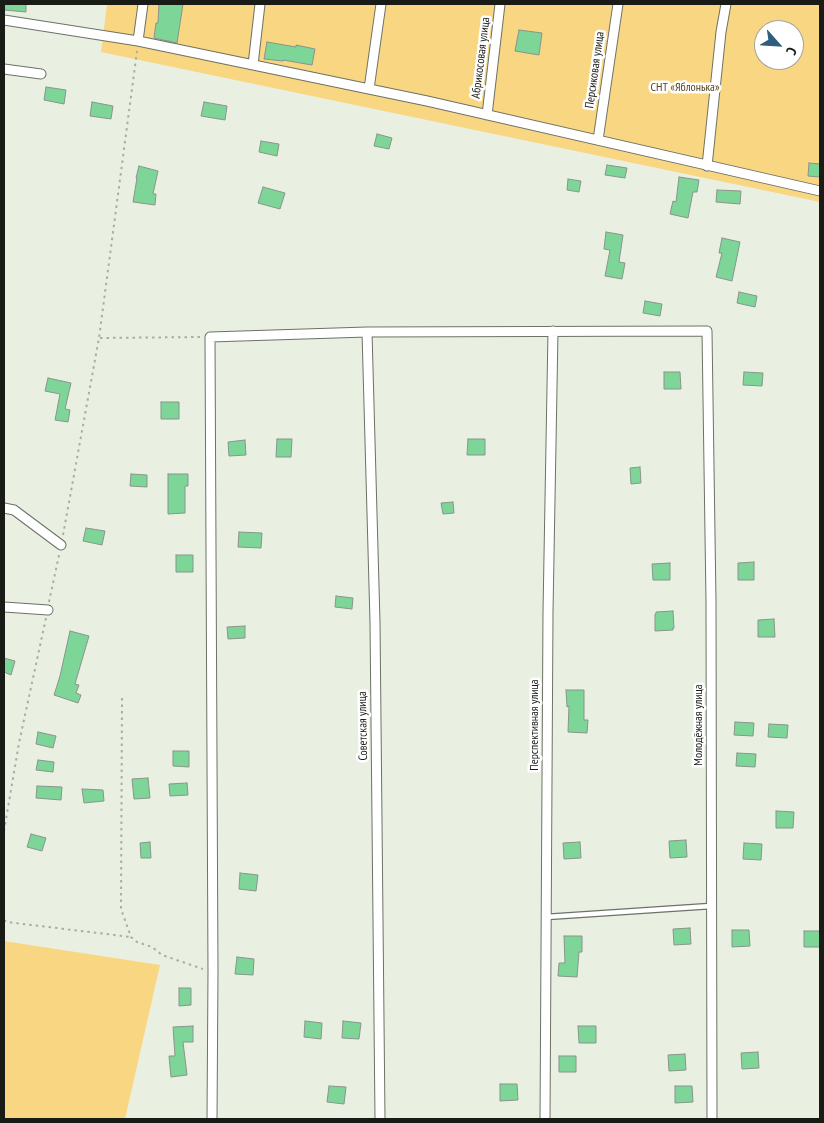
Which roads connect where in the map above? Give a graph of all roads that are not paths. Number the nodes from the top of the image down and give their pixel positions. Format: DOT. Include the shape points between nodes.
graph roads {
  1 [pos="143,4"];
  2 [pos="260,4"];
  3 [pos="381,4"];
  4 [pos="500,4"];
  5 [pos="618,4"];
  6 [pos="726,4"];
  7 [pos="4,20"];
  8 [pos="138,41"];
  9 [pos="252,65"];
  10 [pos="4,69"];
  11 [pos="41,74"];
  12 [pos="369,89"];
  13 [pos="486,115"];
  14 [pos="598,140"];
  15 [pos="707,166"];
  16 [pos="820,191"];
  17 [pos="553,331"];
  18 [pos="367,332"];
  19 [pos="4,508"];
  20 [pos="61,545"];
  21 [pos="4,607"];
  22 [pos="48,610"];
  23 [pos="711,906"];
  24 [pos="546,917"];
  25 [pos="212,1119"];
  26 [pos="380,1119"];
  27 [pos="545,1119"];
  28 [pos="712,1119"];
  1 -- 8 [label="street"];
  2 -- 9 [label="street"];
  3 -- 12 [label="street"];
  4 -- 13 [label="street, Абрикосовая улица"];
  5 -- 14 [label="street, Персиковая улица"];
  6 -- 15 [label="street"];
  7 -- 8 [label="street"];
  8 -- 9 [label="street"];
  9 -- 12 [label="street"];
  10 -- 11 [label="street"];
  12 -- 13 [label="street"];
  13 -- 14 [label="street"];
  14 -- 15 [label="street"];
  15 -- 16 [label="street"];
  17 -- 18 [label="street"];
  17 -- 23 [label="street, Молодёжная улица" via="707,331"];
  17 -- 24 [label="street, Перспективная улица"];
  18 -- 25 [label="street" via="210,337"];
  18 -- 26 [label="street, Советская улица" via="375,622"];
  19 -- 20 [label="street" via="14,510"];
  21 -- 22 [label="street"];
  23 -- 24 [label="lane"];
  23 -- 28 [label="street, Молодёжная улица"];
  24 -- 27 [label="street, Перспективная улица"];
}
